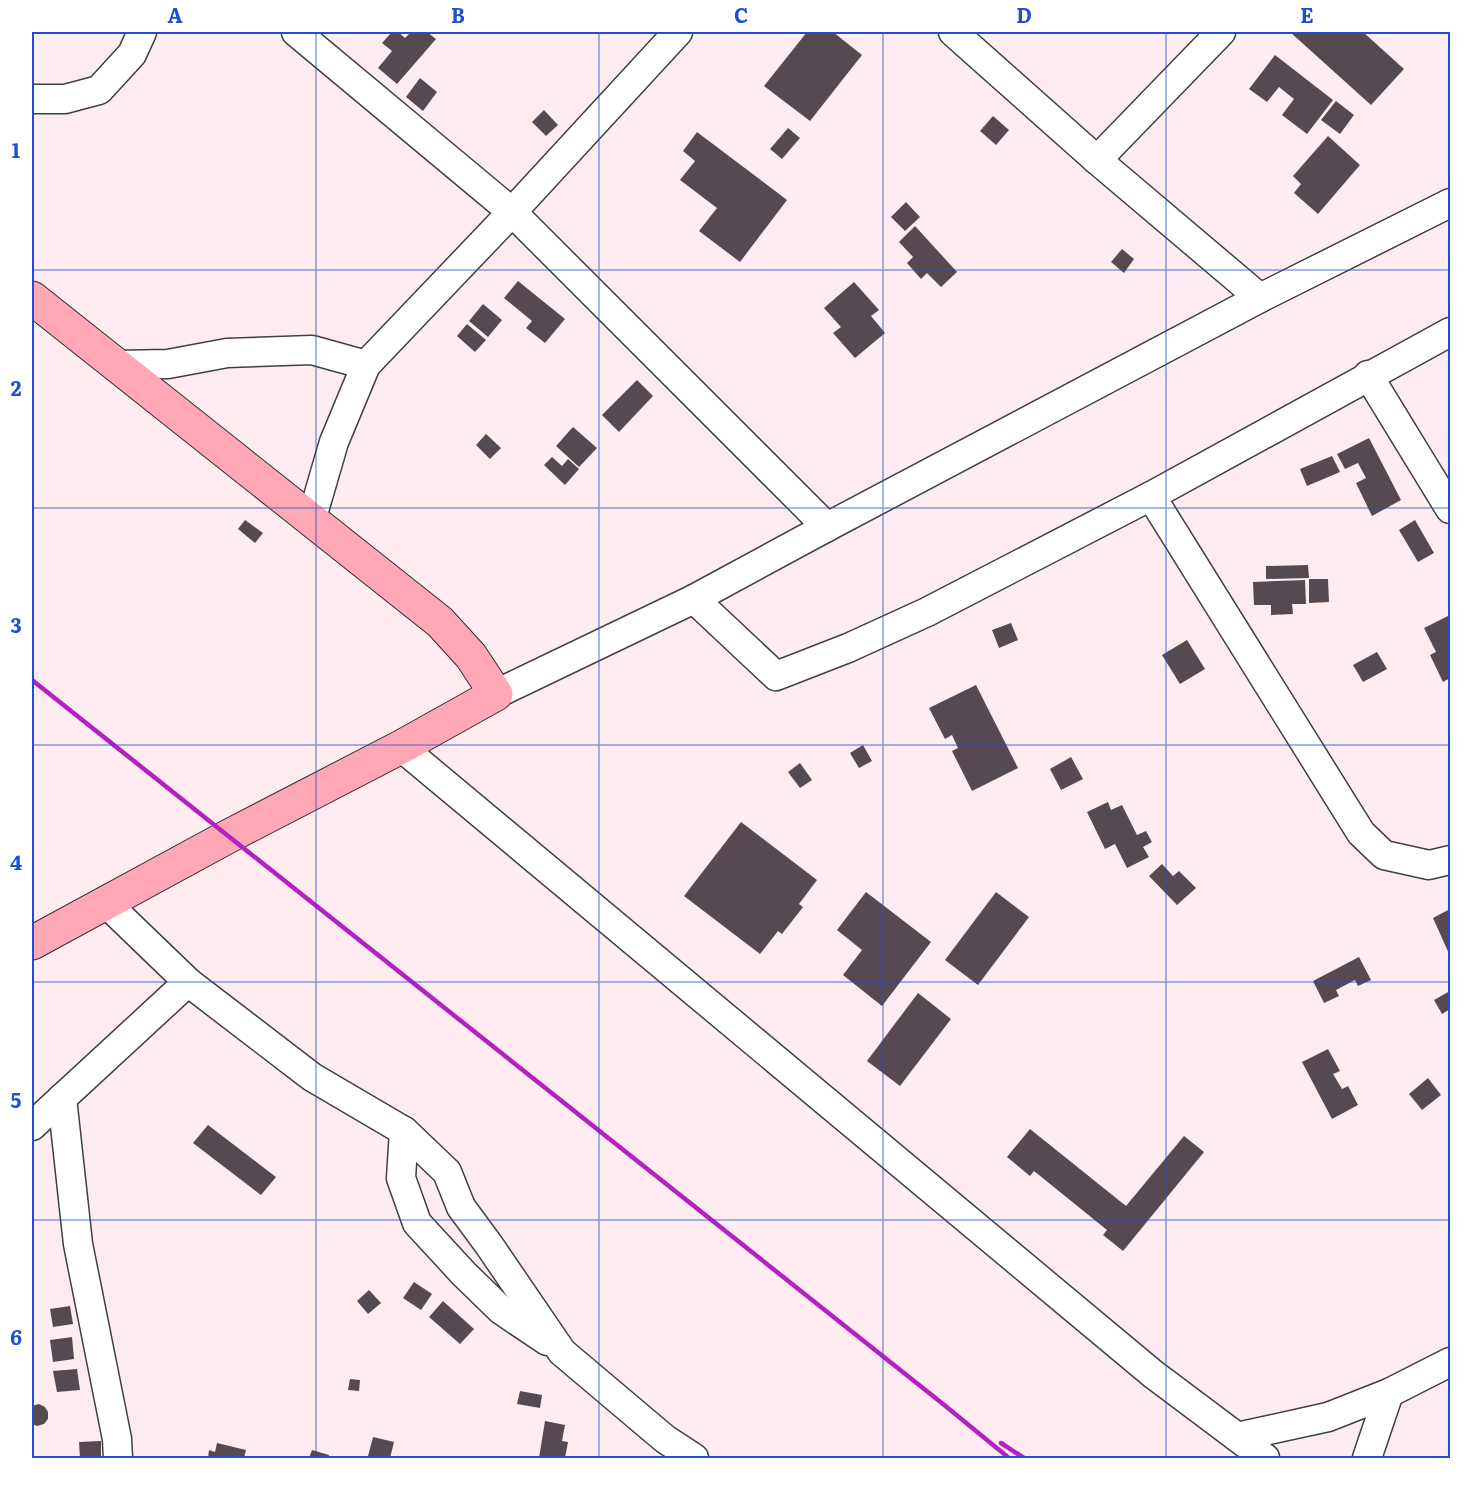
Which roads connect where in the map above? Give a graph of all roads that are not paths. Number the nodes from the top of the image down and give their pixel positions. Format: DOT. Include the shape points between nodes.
graph roads {
  1 [pos="142,32"];
  2 [pos="296,32"];
  3 [pos="678,32"];
  4 [pos="952,32"];
  5 [pos="1221,32"];
  6 [pos="32,99"];
  7 [pos="1097,160"];
  8 [pos="1450,203"];
  9 [pos="512,212"];
  10 [pos="32,297"];
  11 [pos="1260,298"];
  12 [pos="1450,332"];
  13 [pos="118,365"];
  14 [pos="366,365"];
  15 [pos="1368,375"];
  16 [pos="1151,496"];
  17 [pos="1450,509"];
  18 [pos="311,521"];
  19 [pos="827,527"];
  20 [pos="694,599"];
  21 [pos="496,694"];
  22 [pos="401,747"];
  23 [pos="1450,860"];
  24 [pos="105,902"];
  25 [pos="34,938"];
  26 [pos="188,982"];
  27 [pos="62,1098"];
  28 [pos="32,1126"];
  29 [pos="404,1131"];
  30 [pos="562,1352"];
  31 [pos="1450,1362"];
  32 [pos="1389,1393"];
  33 [pos="1237,1437"];
  34 [pos="661,1449"];
  35 [pos="118,1458"];
  36 [pos="694,1458"];
  37 [pos="1264,1458"];
  38 [pos="1367,1458"];
  1 -- 6 [label="street" via="132,54 99,90 65,99"];
  2 -- 9 [label="street"];
  3 -- 9 [label="street"];
  4 -- 7 [label="street"];
  5 -- 7 [label="street"];
  7 -- 11 [label="street"];
  8 -- 11 [label="street"];
  9 -- 14 [label="street"];
  9 -- 19 [label="street"];
  10 -- 13 [label="street"];
  11 -- 19 [label="street"];
  12 -- 15 [label="street"];
  13 -- 14 [label="street" via="168,364 227,353 312,350"];
  13 -- 18 [label="street"];
  14 -- 18 [label="street" via="334,442"];
  15 -- 16 [label="street"];
  15 -- 17 [label="street"];
  16 -- 20 [label="street" via="927,612 776,676"];
  16 -- 23 [label="street" via="1361,833 1384,855 1429,865"];
  18 -- 21 [label="street" via="440,622 471,656"];
  19 -- 20 [label="street"];
  20 -- 21 [label="street"];
  21 -- 22 [label="street"];
  22 -- 24 [label="street"];
  22 -- 33 [label="street" via="1153,1374"];
  24 -- 25 [label="street"];
  24 -- 26 [label="street"];
  26 -- 27 [label="street"];
  26 -- 29 [label="street" via="312,1077"];
  27 -- 28 [label="street"];
  27 -- 35 [label="street" via="78,1244"];
  29 -- 30 [label="street" via="447,1172 461,1207"];
  29 -- 30 [label="street" via="401,1178 417,1223 501,1310"];
  30 -- 34 [label="street"];
  31 -- 32 [label="street"];
  32 -- 33 [label="street" via="1328,1417"];
  32 -- 38 [label="street"];
  33 -- 37 [label="street"];
  34 -- 36 [label="street"];
}
